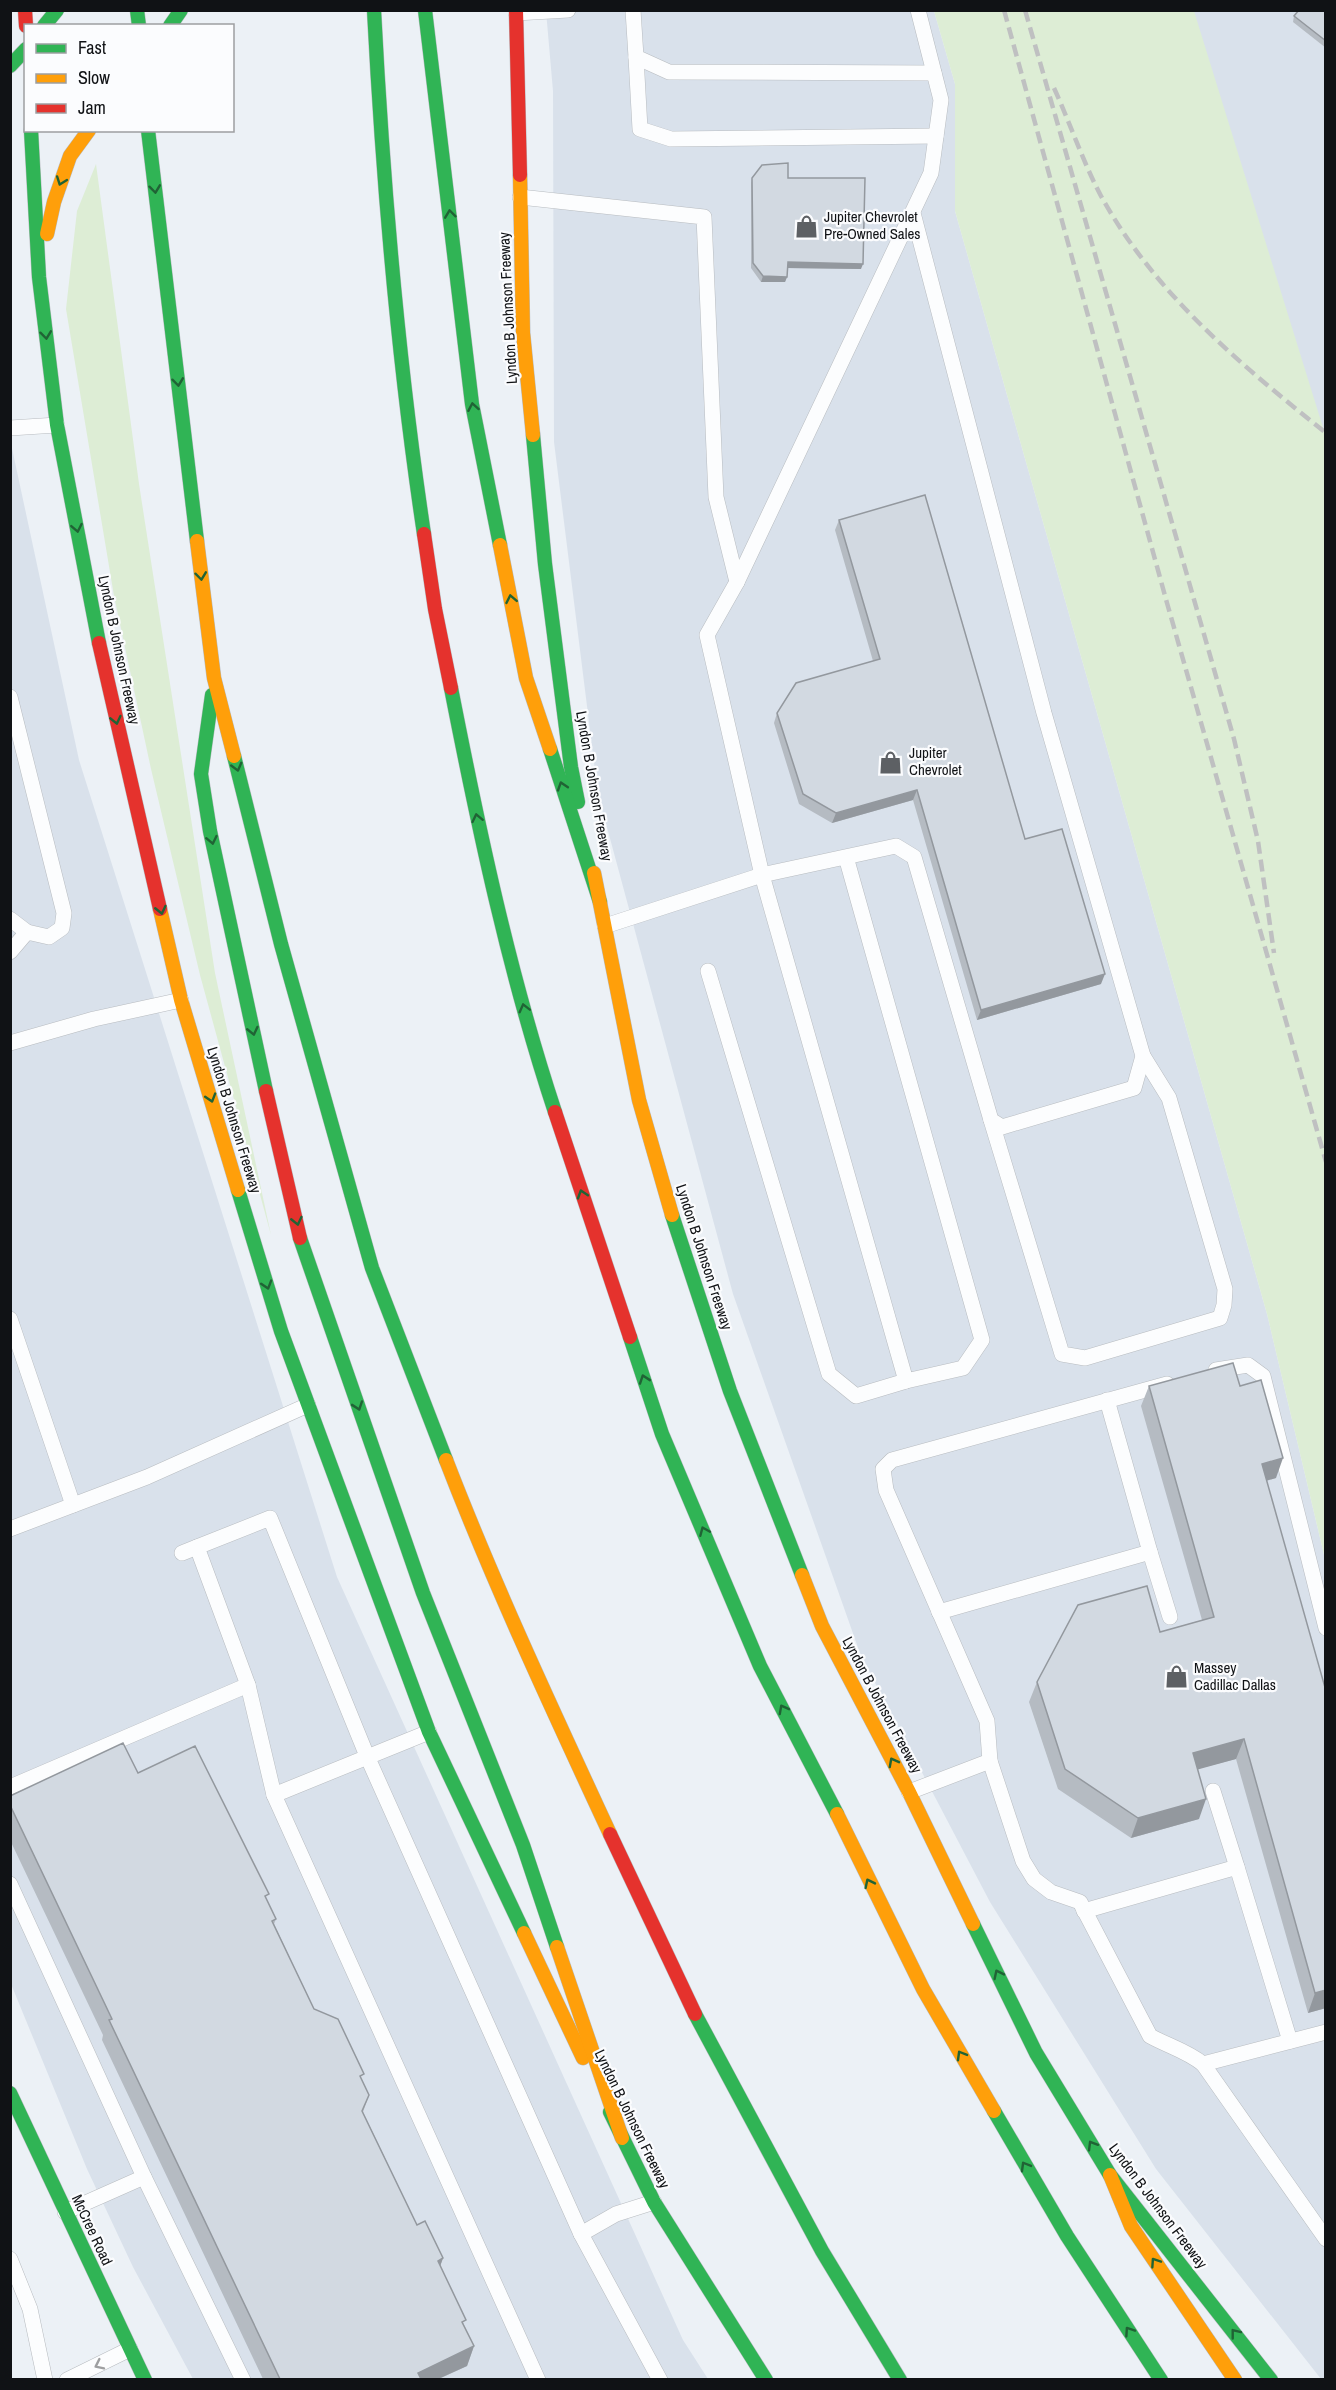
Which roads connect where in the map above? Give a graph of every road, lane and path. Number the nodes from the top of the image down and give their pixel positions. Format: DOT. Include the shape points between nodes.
graph roads {
  1 [pos="57,10"];
  2 [pos="181,10"];
  3 [pos="374,10"];
  4 [pos="425,10"];
  5 [pos="568,10"];
  6 [pos="633,10"];
  7 [pos="918,10"];
  8 [pos="516,12"];
  9 [pos="46,24"];
  10 [pos="171,24"];
  11 [pos="24,51"];
  12 [pos="636,57"];
  13 [pos="10,66"];
  14 [pos="934,73"];
  15 [pos="31,132"];
  16 [pos="88,132"];
  17 [pos="148,132"];
  18 [pos="936,136"];
  19 [pos="520,197"];
  20 [pos="913,213"];
  21 [pos="20,267"];
  22 [pos="39,277"];
  23 [pos="57,425"];
  24 [pos="10,428"];
  25 [pos="736,582"];
  26 [pos="214,678"];
  27 [pos="10,697"];
  28 [pos="846,857"];
  29 [pos="762,875"];
  30 [pos="600,902"];
  31 [pos="10,919"];
  32 [pos="605,926"];
  33 [pos="27,932"];
  34 [pos="10,952"];
  35 [pos="708,971"];
  36 [pos="181,1000"];
  37 [pos="10,1043"];
  38 [pos="1143,1056"];
  39 [pos="991,1120"];
  40 [pos="10,1318"];
  41 [pos="1202,1374"];
  42 [pos="1181,1380"];
  43 [pos="906,1381"];
  44 [pos="1107,1400"];
  45 [pos="308,1405"];
  46 [pos="73,1505"];
  47 [pos="10,1529"];
  48 [pos="197,1547"];
  49 [pos="1150,1552"];
  50 [pos="182,1553"];
  51 [pos="939,1612"];
  52 [pos="1170,1617"];
  53 [pos="1326,1628"];
  54 [pos="248,1685"];
  55 [pos="429,1732"];
  56 [pos="367,1756"];
  57 [pos="990,1761"];
  58 [pos="10,1787"];
  59 [pos="1213,1791"];
  60 [pos="909,1792"];
  61 [pos="274,1795"];
  62 [pos="1237,1867"];
  63 [pos="10,1884"];
  64 [pos="1084,1911"];
  65 [pos="1326,2032"];
  66 [pos="1290,2041"];
  67 [pos="1203,2064"];
  68 [pos="10,2093"];
  69 [pos="622,2138"];
  70 [pos="1110,2175"];
  71 [pos="144,2177"];
  72 [pos="654,2202"];
  73 [pos="65,2212"];
  74 [pos="581,2234"];
  75 [pos="1326,2239"];
  76 [pos="10,2259"];
  77 [pos="130,2349"];
  78 [pos="45,2379"];
  79 [pos="67,2379"];
  80 [pos="145,2379"];
  81 [pos="243,2379"];
  82 [pos="538,2379"];
  83 [pos="660,2379"];
  84 [pos="766,2379"];
  85 [pos="900,2379"];
  86 [pos="1161,2379"];
  87 [pos="1235,2379"];
  88 [pos="1271,2379"];
  1 -- 9 [label="main road"];
  2 -- 10 [label="main road"];
  86 -- 3 [label="main road, one-way" via="1067,2236 924,1989 760,1666 662,1434 592,1225 531,1036 477,819 435,609 410,442 380,126"];
  30 -- 4 [label="main road, one-way" via="526,678 472,404"];
  5 -- 8 [label="lane"];
  6 -- 12 [label="lane"];
  7 -- 14 [label="lane"];
  8 -- 19 [label="main road, Lyndon B Johnson Freeway"];
  11 -- 13 [label="main road"];
  12 -- 14 [label="lane" via="669,72"];
  12 -- 18 [label="lane" via="640,129 671,139"];
  14 -- 18 [label="lane" via="941,100"];
  15 -- 22 [label="main road, Lyndon B Johnson Freeway"];
  16 -- 22 [label="main road, one-way" via="70,156 54,202"];
  17 -- 26 [label="main road, one-way"];
  18 -- 20 [label="lane" via="931,173"];
  19 -- 25 [label="lane" via="704,217 716,497"];
  19 -- 30 [label="main road, Lyndon B Johnson Freeway" via="523,333 544,564 571,767"];
  20 -- 25 [label="lane"];
  20 -- 38 [label="lane" via="1041,702"];
  21 -- 22 [label="main road"];
  22 -- 23 [label="main road, Lyndon B Johnson Freeway, one-way"];
  23 -- 24 [label="lane"];
  23 -- 36 [label="main road, Lyndon B Johnson Freeway, one-way" via="103,663"];
  25 -- 29 [label="lane" via="707,635"];
  26 -- 69 [label="main road, one-way" via="201,774 250,1020 303,1249 423,1593 523,1845"];
  26 -- 85 [label="main road, one-way" via="281,944 372,1268 466,1512 560,1727 690,2005 822,2251"];
  27 -- 33 [label="lane" via="64,913 62,928 49,937"];
  28 -- 29 [label="lane"];
  28 -- 39 [label="lane" via="896,846 914,857"];
  28 -- 43 [label="lane" via="982,1340 963,1368"];
  29 -- 32 [label="lane"];
  29 -- 43 [label="lane"];
  30 -- 32 [label="main road, Lyndon B Johnson Freeway"];
  31 -- 33 [label="lane"];
  60 -- 32 [label="main road, Lyndon B Johnson Freeway, one-way" via="822,1626 730,1391 639,1100"];
  33 -- 34 [label="lane"];
  35 -- 43 [label="lane" via="829,1374 856,1396"];
  36 -- 37 [label="lane"];
  36 -- 45 [label="main road, Lyndon B Johnson Freeway, one-way" via="280,1331"];
  38 -- 39 [label="lane" via="1134,1088 1002,1127"];
  38 -- 39 [label="lane" via="1169,1098 1225,1289 1220,1318 1085,1358 1062,1354"];
  40 -- 46 [label="lane"];
  41 -- 53 [label="lane" via="1248,1365 1263,1376"];
  42 -- 44 [label="lane"];
  44 -- 49 [label="lane"];
  44 -- 51 [label="lane" via="892,1460 883,1469 886,1490"];
  45 -- 46 [label="lane" via="147,1477"];
  45 -- 55 [label="main road, Lyndon B Johnson Freeway"];
  46 -- 47 [label="lane"];
  48 -- 50 [label="lane"];
  48 -- 54 [label="lane"];
  48 -- 56 [label="lane" via="270,1518"];
  49 -- 51 [label="lane"];
  49 -- 52 [label="lane"];
  51 -- 57 [label="lane" via="987,1721"];
  54 -- 58 [label="lane"];
  54 -- 61 [label="lane"];
  55 -- 56 [label="lane"];
  55 -- 69 [label="main road, Lyndon B Johnson Freeway"];
  56 -- 61 [label="lane"];
  56 -- 74 [label="lane"];
  57 -- 60 [label="lane"];
  57 -- 64 [label="lane" via="1023,1861 1034,1879 1051,1892 1080,1902"];
  59 -- 62 [label="lane"];
  70 -- 60 [label="main road, Lyndon B Johnson Freeway, one-way" via="1036,2053"];
  61 -- 82 [label="lane"];
  62 -- 64 [label="lane"];
  62 -- 66 [label="lane"];
  63 -- 71 [label="lane"];
  64 -- 67 [label="lane" via="1150,2036 1170,2048 1189,2053"];
  65 -- 66 [label="lane"];
  66 -- 67 [label="lane"];
  67 -- 75 [label="lane"];
  68 -- 73 [label="main road, McCree Road"];
  69 -- 72 [label="main road, Lyndon B Johnson Freeway"];
  87 -- 70 [label="main road, one-way" via="1131,2226"];
  88 -- 70 [label="main road, Lyndon B Johnson Freeway, one-way"];
  71 -- 73 [label="lane"];
  71 -- 81 [label="lane"];
  72 -- 74 [label="lane" via="616,2214"];
  72 -- 84 [label="main road, Lyndon B Johnson Freeway"];
  73 -- 77 [label="main road, McCree Road"];
  74 -- 83 [label="lane"];
  76 -- 78 [label="lane" via="30,2308"];
  77 -- 79 [label="lane, one-way"];
  77 -- 80 [label="main road, McCree Road"];
}
